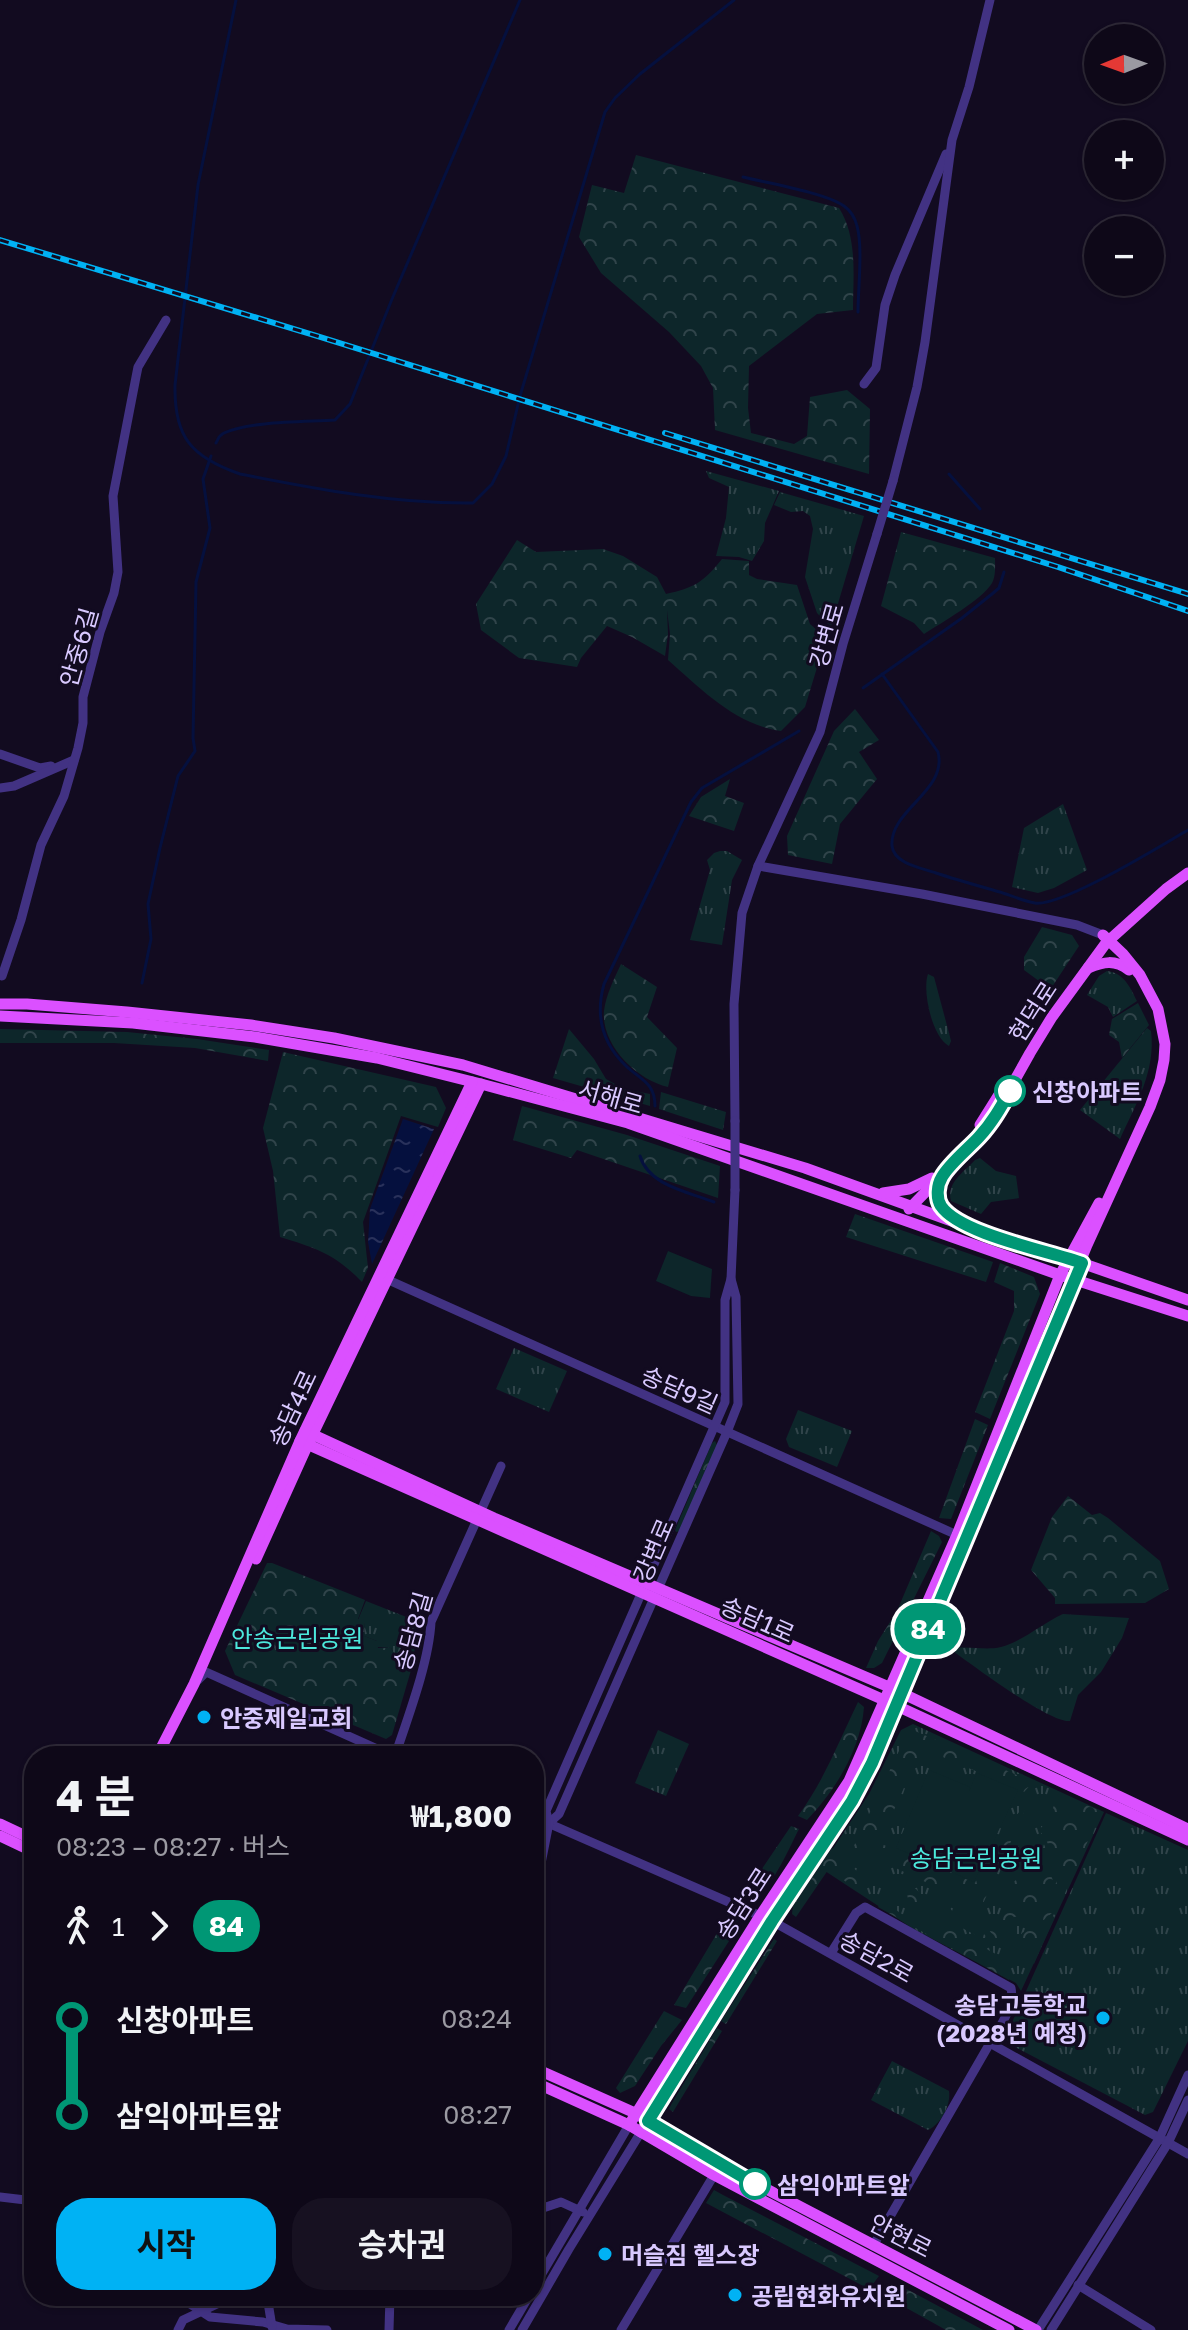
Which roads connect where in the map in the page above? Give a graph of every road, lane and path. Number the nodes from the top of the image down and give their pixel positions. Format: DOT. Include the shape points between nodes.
graph roads {
  1 [pos="990,0"];
  2 [pos="952,140"];
  3 [pos="166,320"];
  4 [pos="864,384"];
  5 [pos="0,754"];
  6 [pos="74,760"];
  7 [pos="0,788"];
  8 [pos="758,866"];
  9 [pos="1188,873"];
  10 [pos="1105,939"];
  11 [pos="1087,969"];
  12 [pos="1129,970"];
  13 [pos="2,976"];
  14 [pos="0,1002"];
  15 [pos="0,1018"];
  16 [pos="477,1083"];
  17 [pos="937,1177"];
  18 [pos="875,1193"];
  19 [pos="908,1205"];
  20 [pos="898,1217"];
  21 [pos="971,1228"];
  22 [pos="1067,1258"];
  23 [pos="1082,1263"];
  24 [pos="1060,1275"];
  25 [pos="383,1277"];
  26 [pos="731,1279"];
  27 [pos="1074,1281"];
  28 [pos="1188,1300"];
  29 [pos="1188,1316"];
  30 [pos="716,1427"];
  31 [pos="727,1432"];
  32 [pos="306,1438"];
  33 [pos="501,1466"];
  34 [pos="479,1516"];
  35 [pos="957,1535"];
  36 [pos="644,1588"];
  37 [pos="656,1593"];
  38 [pos="206,1672"];
  39 [pos="194,1684"];
  40 [pos="889,1687"];
  41 [pos="893,1700"];
  42 [pos="162,1746"];
  43 [pos="170,1746"];
  44 [pos="372,1746"];
  45 [pos="397,1746"];
  46 [pos="544,1821"];
  47 [pos="549,1823"];
  48 [pos="0,1824"];
  49 [pos="1188,1829"];
  50 [pos="24,1835"];
  51 [pos="0,1836"];
  52 [pos="1188,1840"];
  53 [pos="24,1847"];
  54 [pos="544,1848"];
  55 [pos="760,1916"];
  56 [pos="772,1921"];
  57 [pos="831,1953"];
  58 [pos="990,2043"];
  59 [pos="544,2072"];
  60 [pos="1188,2075"];
  61 [pos="544,2087"];
  62 [pos="1188,2100"];
  63 [pos="635,2113"];
  64 [pos="648,2121"];
  65 [pos="629,2125"];
  66 [pos="641,2132"];
  67 [pos="1164,2141"];
  68 [pos="1188,2154"];
  69 [pos="714,2175"];
  70 [pos="0,2197"];
  71 [pos="24,2200"];
  72 [pos="544,2208"];
  73 [pos="579,2210"];
  74 [pos="590,2215"];
  75 [pos="873,2246"];
  76 [pos="544,2270"];
  77 [pos="1078,2285"];
  78 [pos="544,2293"];
  79 [pos="196,2306"];
  80 [pos="213,2306"];
  81 [pos="269,2306"];
  82 [pos="390,2306"];
  83 [pos="523,2306"];
  84 [pos="536,2306"];
  85 [pos="200,2312"];
  86 [pos="272,2328"];
  87 [pos="178,2330"];
  88 [pos="327,2330"];
  89 [pos="389,2330"];
  90 [pos="509,2330"];
  91 [pos="522,2330"];
  92 [pos="621,2330"];
  93 [pos="1009,2330"];
  94 [pos="1037,2330"];
  95 [pos="1051,2330"];
  96 [pos="1151,2330"];
  1 -- 2 [label="street, 강변로"];
  2 -- 4 [label="street" via="895,275 876,368"];
  2 -- 8 [label="street, 강변로, bridge" via="925,342 893,481 820,732"];
  3 -- 6 [label="street, 안중6길" via="138,367 113,496 118,572 83,697"];
  5 -- 6 [label="street" via="40,768"];
  6 -- 7 [label="street"];
  6 -- 13 [label="street, 안중6길" via="41,845"];
  8 -- 10 [label="street" via="1077,925"];
  8 -- 26 [label="street, 강변로, bridge" via="742,913 736,968"];
  9 -- 10 [label="main road, 현덕로"];
  10 -- 11 [label="main road, 현덕로"];
  10 -- 12 [label="main road"];
  10 -- 17 [label="main road, 현덕로" via="988,1114"];
  10 -- 23 [label="main road" via="1153,996 1163,1027 1164,1060 1150,1107"];
  11 -- 12 [label="main road" via="1109,962"];
  11 -- 17 [label="main road, 현덕로" via="1030,1053 1000,1110"];
  12 -- 22 [label="main road" via="1153,1008 1161,1056 1156,1079 1108,1185"];
  14 -- 18 [label="main road, 서해로" via="251,1025 405,1052 632,1114"];
  15 -- 16 [label="main road, 서해로" via="133,1023 255,1037 377,1058"];
  16 -- 20 [label="main road, 서해로" via="628,1123"];
  16 -- 25 [label="main road, 송담4로"];
  17 -- 18 [label="main road" via="909,1189"];
  17 -- 19 [label="main road, 현덕로"];
  17 -- 21 [label="main road" via="940,1204"];
  18 -- 19 [label="main road, 서해로"];
  19 -- 20 [label="main road, 현덕로"];
  19 -- 21 [label="main road, 서해로"];
  20 -- 24 [label="main road, 서해로"];
  21 -- 22 [label="main road, 서해로"];
  22 -- 23 [label="main road, 서해로"];
  22 -- 24 [label="main road"];
  23 -- 27 [label="main road"];
  23 -- 28 [label="main road, 서해로"];
  24 -- 27 [label="main road, 서해로"];
  24 -- 35 [label="main road"];
  25 -- 30 [label="street, 송담9길"];
  25 -- 32 [label="main road, 송담4로"];
  26 -- 30 [label="street, 강변로" via="725,1300 725,1402"];
  26 -- 31 [label="street, 강변로" via="738,1404"];
  27 -- 29 [label="main road, 서해로"];
  27 -- 41 [label="main road" via="968,1537"];
  30 -- 31 [label="street, 송담9길"];
  30 -- 36 [label="street, 강변로"];
  31 -- 35 [label="street, 송담9길"];
  31 -- 37 [label="street, 강변로"];
  32 -- 34 [label="main road, 송담1로"];
  32 -- 38 [label="main road, 송담4로"];
  32 -- 39 [label="main road, 송담4로"];
  33 -- 34 [label="street"];
  34 -- 36 [label="main road, 송담1로"];
  34 -- 45 [label="street, 송담8길" via="431,1622"];
  35 -- 40 [label="main road"];
  36 -- 37 [label="main road, 송담1로"];
  36 -- 47 [label="street, 강변로" via="546,1811"];
  37 -- 40 [label="main road, 송담1로"];
  37 -- 41 [label="main road, 송담1로"];
  37 -- 47 [label="street, 강변로" via="559,1814"];
  38 -- 39 [label="street"];
  38 -- 43 [label="main road, 송담4로"];
  38 -- 44 [label="street"];
  39 -- 42 [label="main road, 송담4로"];
  40 -- 41 [label="main road"];
  41 -- 49 [label="main road, 송담1로"];
  41 -- 52 [label="main road, 송담1로"];
  41 -- 55 [label="main road, 송담3로" via="849,1781"];
  41 -- 56 [label="main road, 송담3로" via="872,1763 852,1801"];
  46 -- 47 [label="street, 송담2로"];
  47 -- 54 [label="street, 강변로"];
  47 -- 55 [label="street, 송담2로"];
  48 -- 50 [label="main road"];
  51 -- 53 [label="main road"];
  55 -- 56 [label="street, 송담2로"];
  55 -- 63 [label="main road, 송담3로"];
  56 -- 57 [label="street, 송담2로"];
  56 -- 64 [label="main road, 송담3로"];
  57 -- 58 [label="street, 송담2로"];
  57 -- 58 [label="street" via="865,1907 1011,1988 1007,2012"];
  58 -- 67 [label="street, 송담2로"];
  58 -- 75 [label="street"];
  59 -- 63 [label="main road, 안현로"];
  60 -- 67 [label="street"];
  61 -- 65 [label="main road, 안현로"];
  62 -- 67 [label="street"];
  63 -- 64 [label="main road, 안현로"];
  63 -- 65 [label="main road, 송담3로"];
  63 -- 66 [label="main road"];
  64 -- 66 [label="main road, 송담3로"];
  64 -- 75 [label="main road, 안현로"];
  65 -- 66 [label="main road, 안현로"];
  65 -- 73 [label="street"];
  66 -- 69 [label="main road, 안현로"];
  66 -- 74 [label="street"];
  67 -- 68 [label="street, 송담2로"];
  67 -- 77 [label="street"];
  67 -- 94 [label="street"];
  69 -- 92 [label="street"];
  69 -- 93 [label="main road, 안현로"];
  70 -- 71 [label="street"];
  72 -- 73 [label="street" via="561,2202"];
  73 -- 74 [label="street"];
  73 -- 76 [label="street"];
  74 -- 78 [label="street"];
  75 -- 94 [label="main road, 안현로"];
  77 -- 95 [label="street"];
  77 -- 96 [label="street"];
  79 -- 85 [label="street"];
  80 -- 85 [label="street"];
  81 -- 86 [label="street"];
  82 -- 89 [label="street"];
  83 -- 90 [label="street"];
  84 -- 91 [label="street"];
  85 -- 86 [label="street"];
  85 -- 87 [label="street" via="183,2320"];
  86 -- 88 [label="street"];
}
